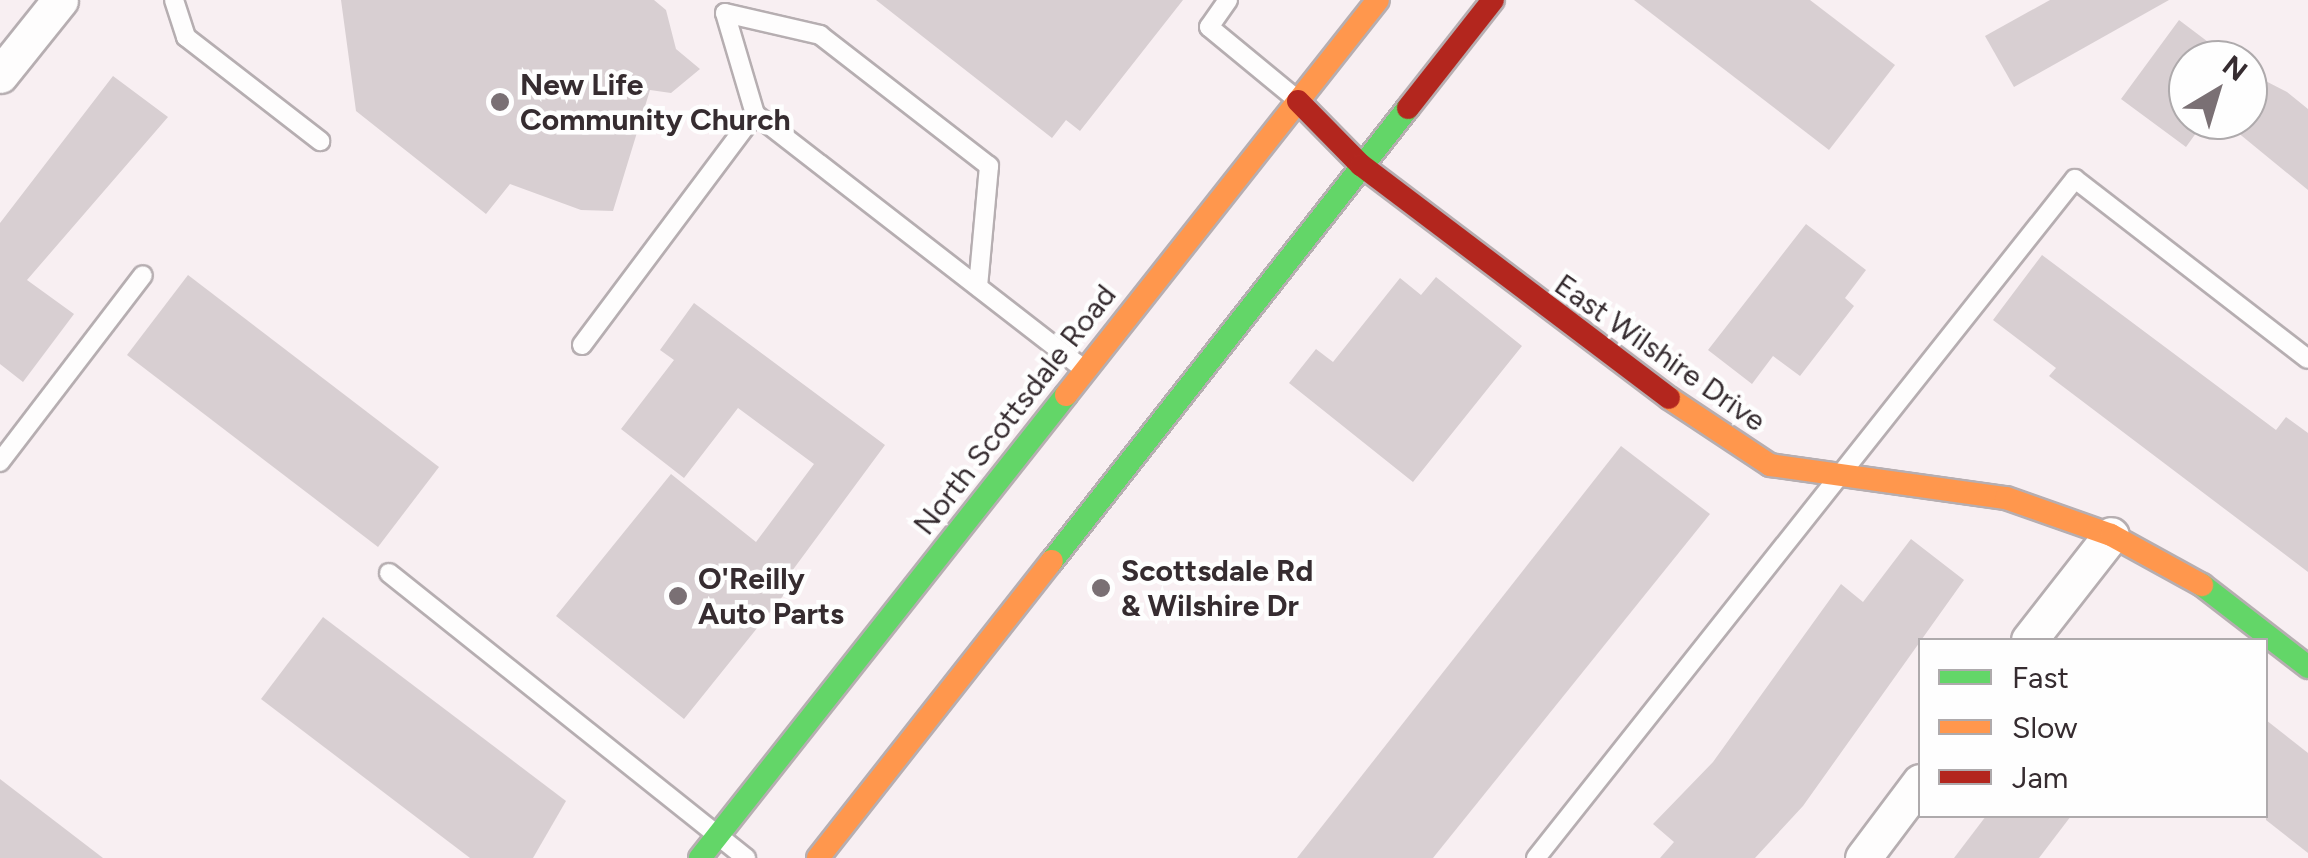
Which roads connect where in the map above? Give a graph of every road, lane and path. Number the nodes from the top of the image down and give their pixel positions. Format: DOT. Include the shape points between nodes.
graph roads {
  1 [pos="60,0"];
  2 [pos="174,0"];
  3 [pos="1228,0"];
  4 [pos="1378,0"];
  5 [pos="1493,0"];
  6 [pos="0,75"];
  7 [pos="1298,101"];
  8 [pos="754,114"];
  9 [pos="320,141"];
  10 [pos="1361,165"];
  11 [pos="143,275"];
  12 [pos="978,287"];
  13 [pos="582,344"];
  14 [pos="2308,359"];
  15 [pos="1086,370"];
  16 [pos="0,462"];
  17 [pos="1833,481"];
  18 [pos="2110,535"];
  19 [pos="389,573"];
  20 [pos="2032,638"];
  21 [pos="2308,668"];
  22 [pos="1918,785"];
  23 [pos="718,836"];
  24 [pos="700,858"];
  25 [pos="746,858"];
  26 [pos="818,858"];
  27 [pos="1536,858"];
  28 [pos="1862,858"];
  1 -- 6 [label="street"];
  2 -- 9 [label="lane" via="186,37"];
  3 -- 7 [label="lane" via="1209,27"];
  4 -- 7 [label="main road, North Scottsdale Road"];
  5 -- 10 [label="main road"];
  7 -- 10 [label="main road, East Wilshire Drive"];
  7 -- 15 [label="main road, North Scottsdale Road"];
  8 -- 12 [label="lane"];
  8 -- 12 [label="lane" via="726,13 820,35 989,166"];
  8 -- 13 [label="lane"];
  10 -- 17 [label="main road, East Wilshire Drive" via="1690,418 1770,465"];
  10 -- 26 [label="main road"];
  11 -- 16 [label="lane"];
  12 -- 15 [label="lane"];
  14 -- 17 [label="lane" via="2075,178"];
  15 -- 23 [label="main road, North Scottsdale Road"];
  17 -- 18 [label="main road, East Wilshire Drive" via="2006,498"];
  17 -- 27 [label="lane"];
  18 -- 20 [label="street"];
  18 -- 21 [label="main road, East Wilshire Drive" via="2181,569"];
  19 -- 23 [label="lane"];
  22 -- 28 [label="street"];
  23 -- 24 [label="main road, North Scottsdale Road"];
  23 -- 25 [label="lane"];
}
